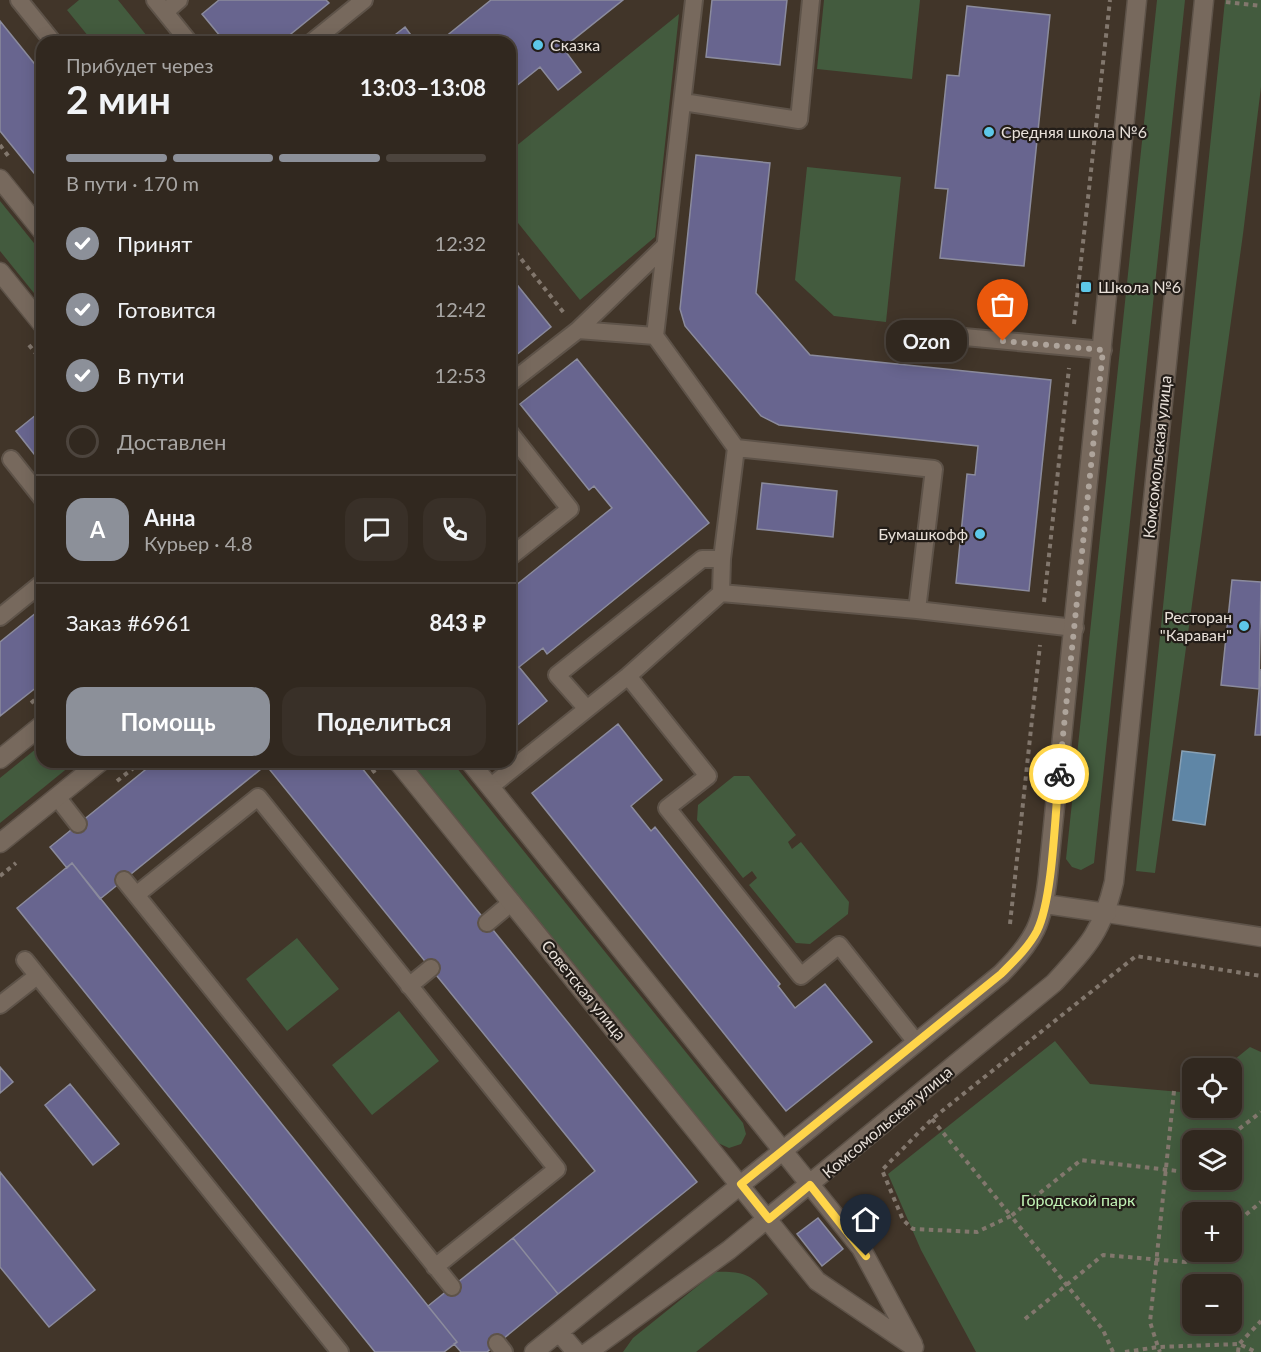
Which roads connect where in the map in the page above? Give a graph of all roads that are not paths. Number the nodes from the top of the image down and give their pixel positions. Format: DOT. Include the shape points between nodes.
graph roads {
  1 [pos="19,0"];
  2 [pos="179,0"];
  3 [pos="364,0"];
  4 [pos="694,0"];
  5 [pos="811,0"];
  6 [pos="1137,0"];
  7 [pos="1211,1"];
  8 [pos="160,6"];
  9 [pos="48,36"];
  10 [pos="184,36"];
  11 [pos="319,36"];
  12 [pos="683,102"];
  13 [pos="0,179"];
  14 [pos="36,224"];
  15 [pos="664,247"];
  16 [pos="0,272"];
  17 [pos="36,317"];
  18 [pos="578,330"];
  19 [pos="911,332"];
  20 [pos="655,336"];
  21 [pos="1103,350"];
  22 [pos="516,378"];
  23 [pos="516,441"];
  24 [pos="736,448"];
  25 [pos="11,459"];
  26 [pos="36,490"];
  27 [pos="516,552"];
  28 [pos="722,559"];
  29 [pos="36,588"];
  30 [pos="721,593"];
  31 [pos="917,610"];
  32 [pos="0,617"];
  33 [pos="1075,628"];
  34 [pos="628,676"];
  35 [pos="587,709"];
  36 [pos="36,730"];
  37 [pos="0,759"];
  38 [pos="516,766"];
  39 [pos="93,768"];
  40 [pos="403,768"];
  41 [pos="475,768"];
  42 [pos="514,768"];
  43 [pos="490,787"];
  44 [pos="57,797"];
  45 [pos="78,824"];
  46 [pos="0,843"];
  47 [pos="124,880"];
  48 [pos="136,895"];
  49 [pos="512,902"];
  50 [pos="1045,904"];
  51 [pos="1107,913"];
  52 [pos="487,923"];
  53 [pos="1261,937"];
  54 [pos="25,960"];
  55 [pos="431,968"];
  56 [pos="36,976"];
  57 [pos="409,986"];
  58 [pos="0,1005"];
  59 [pos="916,1042"];
  60 [pos="782,1150"];
  61 [pos="741,1184"];
  62 [pos="810,1185"];
  63 [pos="769,1219"];
  64 [pos="435,1267"];
  65 [pos="452,1287"];
  66 [pos="559,1332"];
  67 [pos="916,1349"];
  68 [pos="335,1350"];
  69 [pos="534,1352"];
  70 [pos="576,1352"];
  71 [pos="588,1352"];
  1 -- 9 [label="lane"];
  2 -- 8 [label="lane"];
  3 -- 11 [label="lane"];
  4 -- 12 [label="lane"];
  5 -- 12 [label="lane" via="799,120"];
  6 -- 21 [label="street"];
  7 -- 51 [label="street, Комсомольская улица" via="1114,882"];
  8 -- 10 [label="lane"];
  12 -- 15 [label="lane"];
  13 -- 14 [label="street"];
  15 -- 18 [label="lane"];
  15 -- 20 [label="lane"];
  16 -- 17 [label="street"];
  18 -- 20 [label="lane"];
  18 -- 22 [label="lane"];
  19 -- 21 [label="lane"];
  20 -- 24 [label="lane"];
  21 -- 33 [label="street"];
  23 -- 27 [label="lane" via="570,509"];
  24 -- 28 [label="lane"];
  24 -- 31 [label="lane" via="934,469"];
  25 -- 26 [label="lane"];
  28 -- 30 [label="lane"];
  28 -- 35 [label="lane" via="702,559 557,675"];
  29 -- 32 [label="lane"];
  30 -- 31 [label="lane"];
  30 -- 34 [label="lane"];
  31 -- 33 [label="lane"];
  33 -- 50 [label="street"];
  34 -- 35 [label="lane"];
  34 -- 59 [label="lane" via="708,776 667,808 801,976 839,945"];
  35 -- 38 [label="lane"];
  36 -- 37 [label="street"];
  39 -- 44 [label="street"];
  40 -- 49 [label="street, Советская улица"];
  41 -- 43 [label="street"];
  42 -- 43 [label="lane"];
  43 -- 60 [label="street"];
  44 -- 45 [label="lane"];
  44 -- 46 [label="street"];
  47 -- 48 [label="lane"];
  48 -- 57 [label="lane" via="258,797"];
  48 -- 64 [label="lane"];
  49 -- 52 [label="lane"];
  49 -- 61 [label="street, Советская улица"];
  50 -- 51 [label="street"];
  50 -- 59 [label="street" via="1037,930 1021,954"];
  51 -- 53 [label="street"];
  51 -- 62 [label="street, Комсомольская улица" via="1090,944 1054,983"];
  54 -- 56 [label="lane"];
  55 -- 57 [label="lane"];
  56 -- 58 [label="lane"];
  56 -- 68 [label="lane"];
  57 -- 64 [label="lane" via="557,1169"];
  59 -- 60 [label="street"];
  60 -- 61 [label="street"];
  60 -- 62 [label="street"];
  61 -- 63 [label="street, Советская улица"];
  61 -- 66 [label="street"];
  62 -- 63 [label="street, Комсомольская улица"];
  62 -- 67 [label="street" via="861,1248"];
  63 -- 67 [label="street, Советская улица" via="817,1281"];
  63 -- 71 [label="street, Комсомольская улица"];
  64 -- 65 [label="lane"];
  66 -- 69 [label="street"];
  66 -- 70 [label="street"];
}
